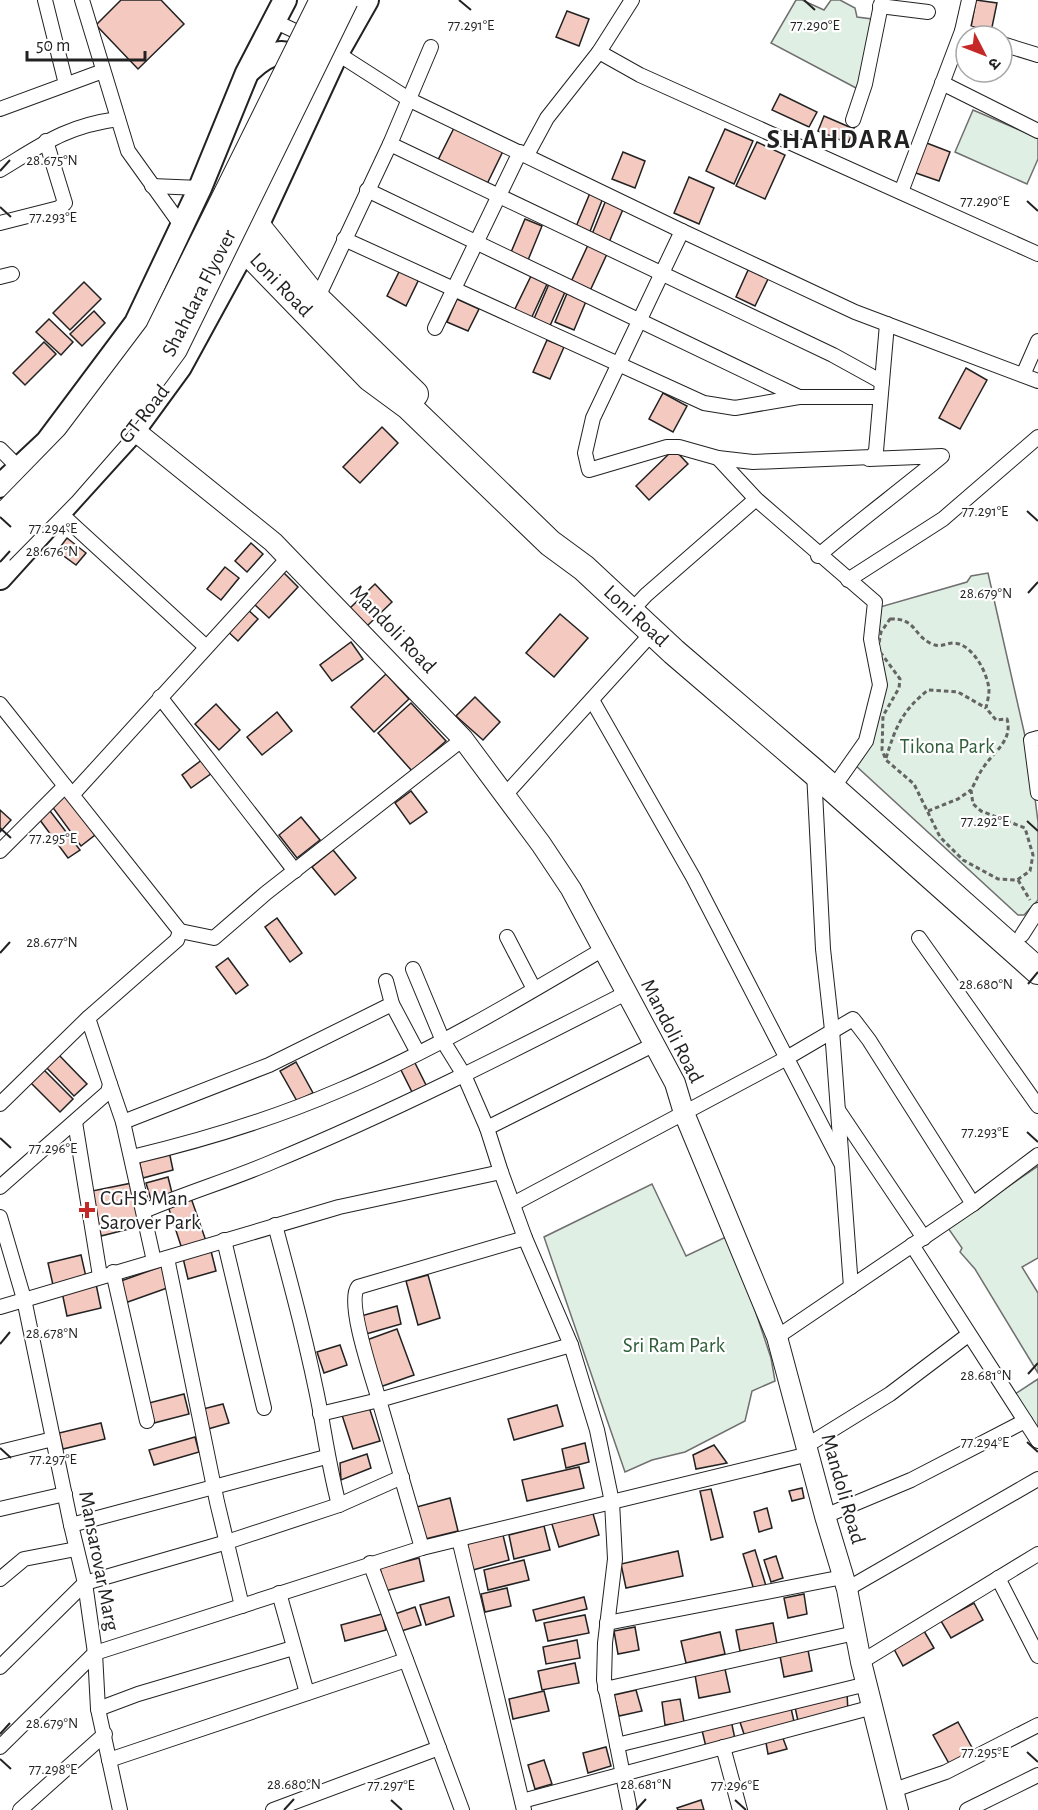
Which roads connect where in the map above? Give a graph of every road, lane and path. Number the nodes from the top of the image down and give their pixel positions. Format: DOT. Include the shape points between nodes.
graph roads {
  1 [pos="45,0"];
  2 [pos="82,0"];
  3 [pos="285,0"];
  4 [pos="323,0"];
  5 [pos="345,0"];
  6 [pos="367,0"];
  7 [pos="632,0"];
  8 [pos="969,0"];
  9 [pos="881,3"];
  10 [pos="928,12"];
  11 [pos="274,21"];
  12 [pos="964,24"];
  13 [pos="431,47"];
  14 [pos="1014,48"];
  15 [pos="599,52"];
  16 [pos="954,52"];
  17 [pos="338,53"];
  18 [pos="1038,55"];
  19 [pos="103,71"];
  20 [pos="247,73"];
  21 [pos="942,83"];
  22 [pos="66,84"];
  23 [pos="320,90"];
  24 [pos="410,100"];
  25 [pos="0,109"];
  26 [pos="118,119"];
  27 [pos="853,120"];
  28 [pos="1038,131"];
  29 [pos="46,141"];
  30 [pos="390,144"];
  31 [pos="523,154"];
  32 [pos="0,170"];
  33 [pos="152,186"];
  34 [pos="200,188"];
  35 [pos="367,190"];
  36 [pos="901,192"];
  37 [pos="497,197"];
  38 [pos="0,223"];
  39 [pos="181,225"];
  40 [pos="257,226"];
  41 [pos="682,231"];
  42 [pos="344,239"];
  43 [pos="475,243"];
  44 [pos="245,249"];
  45 [pos="1038,254"];
  46 [pos="660,275"];
  47 [pos="452,289"];
  48 [pos="316,299"];
  49 [pos="639,320"];
  50 [pos="887,324"];
  51 [pos="435,328"];
  52 [pos="1038,341"];
  53 [pos="618,364"];
  54 [pos="1023,375"];
  55 [pos="1038,381"];
  56 [pos="882,382"];
  57 [pos="880,397"];
  58 [pos="799,398"];
  59 [pos="134,430"];
  60 [pos="1038,437"];
  61 [pos="0,449"];
  62 [pos="718,458"];
  63 [pos="869,459"];
  64 [pos="19,468"];
  65 [pos="0,486"];
  66 [pos="756,499"];
  67 [pos="60,513"];
  68 [pos="0,520"];
  69 [pos="0,551"];
  70 [pos="818,556"];
  71 [pos="289,557"];
  72 [pos="0,578"];
  73 [pos="848,580"];
  74 [pos="634,608"];
  75 [pos="653,632"];
  76 [pos="205,646"];
  77 [pos="160,697"];
  78 [pos="592,700"];
  79 [pos="0,704"];
  80 [pos="986,708"];
  81 [pos="1038,738"];
  82 [pos="463,739"];
  83 [pos="886,760"];
  84 [pos="830,780"];
  85 [pos="69,790"];
  86 [pos="970,790"];
  87 [pos="1038,793"];
  88 [pos="505,795"];
  89 [pos="928,811"];
  90 [pos="0,851"];
  91 [pos="295,871"];
  92 [pos="1017,880"];
  93 [pos="1038,911"];
  94 [pos="180,931"];
  95 [pos="507,937"];
  96 [pos="919,938"];
  97 [pos="1030,942"];
  98 [pos="605,948"];
  99 [pos="413,969"];
  100 [pos="1038,971"];
  101 [pos="386,981"];
  102 [pos="534,989"];
  103 [pos="626,993"];
  104 [pos="392,1004"];
  105 [pos="88,1018"];
  106 [pos="832,1030"];
  107 [pos="443,1041"];
  108 [pos="655,1044"];
  109 [pos="418,1053"];
  110 [pos="785,1059"];
  111 [pos="464,1075"];
  112 [pos="110,1084"];
  113 [pos="0,1104"];
  114 [pos="1038,1106"];
  115 [pos="838,1110"];
  116 [pos="684,1113"];
  117 [pos="75,1122"];
  118 [pos="123,1122"];
  119 [pos="487,1128"];
  120 [pos="1038,1155"];
  121 [pos="132,1158"];
  122 [pos="841,1163"];
  123 [pos="501,1172"];
  124 [pos="0,1187"];
  125 [pos="513,1204"];
  126 [pos="973,1204"];
  127 [pos="144,1210"];
  128 [pos="0,1217"];
  129 [pos="275,1225"];
  130 [pos="525,1238"];
  131 [pos="224,1240"];
  132 [pos="918,1241"];
  133 [pos="160,1259"];
  134 [pos="107,1274"];
  135 [pos="851,1287"];
  136 [pos="24,1299"];
  137 [pos="0,1307"];
  138 [pos="968,1335"];
  139 [pos="777,1337"];
  140 [pos="571,1344"];
  141 [pos="379,1400"];
  142 [pos="264,1408"];
  143 [pos="321,1414"];
  144 [pos="147,1421"];
  145 [pos="1025,1421"];
  146 [pos="53,1439"];
  147 [pos="1038,1441"];
  148 [pos="807,1450"];
  149 [pos="0,1452"];
  150 [pos="326,1457"];
  151 [pos="402,1477"];
  152 [pos="1038,1479"];
  153 [pos="214,1485"];
  154 [pos="65,1494"];
  155 [pos="612,1502"];
  156 [pos="339,1505"];
  157 [pos="0,1509"];
  158 [pos="825,1516"];
  159 [pos="71,1526"];
  160 [pos="459,1539"];
  161 [pos="227,1542"];
  162 [pos="422,1548"];
  163 [pos="76,1549"];
  164 [pos="1038,1554"];
  165 [pos="370,1563"];
  166 [pos="998,1578"];
  167 [pos="0,1579"];
  168 [pos="85,1582"];
  169 [pos="845,1583"];
  170 [pos="279,1593"];
  171 [pos="242,1606"];
  172 [pos="607,1623"];
  173 [pos="855,1633"];
  174 [pos="293,1648"];
  175 [pos="94,1653"];
  176 [pos="1038,1656"];
  177 [pos="406,1660"];
  178 [pos="861,1662"];
  179 [pos="0,1667"];
  180 [pos="867,1684"];
  181 [pos="605,1689"];
  182 [pos="307,1693"];
  183 [pos="873,1707"];
  184 [pos="98,1708"];
  185 [pos="1038,1725"];
  186 [pos="105,1734"];
  187 [pos="617,1744"];
  188 [pos="0,1747"];
  189 [pos="723,1747"];
  190 [pos="439,1748"];
  191 [pos="109,1760"];
  192 [pos="623,1774"];
  193 [pos="1038,1775"];
  194 [pos="894,1790"];
  195 [pos="523,1805"];
  196 [pos="976,1808"];
  197 [pos="20,1810"];
  198 [pos="120,1810"];
  199 [pos="273,1810"];
  200 [pos="462,1810"];
  201 [pos="630,1810"];
  202 [pos="740,1810"];
  203 [pos="898,1810"];
  1 -- 22 [label="street"];
  2 -- 19 [label="street"];
  3 -- 11 [label="main road"];
  4 -- 68 [label="highway, Shahdara Flyover, bridge" via="158,333 75,443"];
  5 -- 69 [label="highway, Shahdara Flyover, bridge" via="174,349 124,417"];
  6 -- 17 [label="main road, GT Road"];
  7 -- 15 [label="street"];
  8 -- 12 [label="street"];
  9 -- 10 [label="street"];
  9 -- 27 [label="street" via="865,84"];
  11 -- 17 [label="street"];
  11 -- 20 [label="main road"];
  13 -- 24 [label="street"];
  14 -- 18 [label="street"];
  15 -- 31 [label="street"];
  15 -- 36 [label="street" via="640,75"];
  16 -- 21 [label="street"];
  17 -- 23 [label="main road, GT Road"];
  17 -- 24 [label="street"];
  19 -- 22 [label="street"];
  19 -- 26 [label="street"];
  20 -- 23 [label="main road" via="280,52 297,55 311,67"];
  20 -- 34 [label="main road"];
  21 -- 28 [label="street"];
  21 -- 36 [label="street"];
  22 -- 25 [label="street"];
  23 -- 40 [label="main road, GT Road"];
  24 -- 30 [label="street"];
  24 -- 31 [label="street"];
  26 -- 29 [label="street" via="79,126"];
  26 -- 33 [label="street" via="128,152"];
  29 -- 32 [label="street"];
  29 -- 38 [label="street" via="65,202 59,208"];
  30 -- 35 [label="street"];
  30 -- 37 [label="street"];
  31 -- 37 [label="street"];
  31 -- 41 [label="street"];
  33 -- 34 [label="street"];
  33 -- 39 [label="street"];
  34 -- 39 [label="main road"];
  35 -- 42 [label="street"];
  35 -- 43 [label="street"];
  36 -- 45 [label="street"];
  37 -- 43 [label="street"];
  37 -- 46 [label="street"];
  39 -- 64 [label="main road" via="136,323 47,442"];
  40 -- 44 [label="main road, GT Road"];
  40 -- 48 [label="highway, Loni Road"];
  41 -- 46 [label="street"];
  41 -- 50 [label="street"];
  42 -- 47 [label="street"];
  42 -- 48 [label="street"];
  43 -- 47 [label="street"];
  43 -- 49 [label="street"];
  44 -- 59 [label="main road, GT Road" via="180,367"];
  44 -- 74 [label="highway, Loni Road" via="370,378 408,406 550,543"];
  46 -- 49 [label="street"];
  46 -- 56 [label="street" via="833,355"];
  47 -- 51 [label="street"];
  47 -- 53 [label="street"];
  48 -- 74 [label="highway, Loni Road"];
  49 -- 53 [label="street"];
  49 -- 58 [label="street"];
  50 -- 54 [label="street"];
  50 -- 56 [label="street"];
  52 -- 54 [label="street"];
  53 -- 58 [label="street" via="719,406 735,408"];
  53 -- 62 [label="street" via="593,418 585,453 589,470 667,447"];
  54 -- 55 [label="street"];
  56 -- 57 [label="street"];
  57 -- 58 [label="street"];
  57 -- 63 [label="street" via="876,451"];
  59 -- 67 [label="main road, GT Road"];
  59 -- 71 [label="street, Mandoli Road"];
  60 -- 73 [label="street" via="943,519"];
  61 -- 64 [label="street"];
  62 -- 63 [label="street" via="753,462"];
  62 -- 66 [label="street"];
  63 -- 70 [label="street" via="942,456"];
  64 -- 65 [label="main road"];
  66 -- 70 [label="street"];
  66 -- 74 [label="street"];
  67 -- 72 [label="main road, GT Road"];
  67 -- 76 [label="street"];
  70 -- 73 [label="street"];
  71 -- 76 [label="street"];
  71 -- 82 [label="street, Mandoli Road"];
  73 -- 84 [label="street" via="875,603 871,639 880,685 866,741"];
  74 -- 75 [label="highway, Loni Road"];
  74 -- 84 [label="highway, Loni Road"];
  75 -- 78 [label="street"];
  75 -- 84 [label="highway, Loni Road"];
  76 -- 77 [label="street"];
  77 -- 85 [label="street"];
  77 -- 91 [label="street"];
  78 -- 88 [label="street"];
  78 -- 110 [label="street" via="693,877"];
  79 -- 85 [label="street"];
  80 -- 83 [label="path" via="958,692 928,690 900,717"];
  80 -- 83 [label="path" via="985,671 970,652 954,643 942,647 930,644 911,622 890,619 881,632 878,649 900,679 883,716 882,750"];
  80 -- 86 [label="path" via="996,720 1007,719 1010,730 1005,743 983,767"];
  81 -- 87 [label="street" via="1030,740"];
  82 -- 88 [label="street, Mandoli Road"];
  82 -- 91 [label="street"];
  83 -- 89 [label="path" via="914,784"];
  84 -- 97 [label="highway, Loni Road"];
  84 -- 100 [label="highway, Loni Road"];
  84 -- 106 [label="street" via="822,926"];
  85 -- 90 [label="street"];
  85 -- 94 [label="street"];
  86 -- 89 [label="path"];
  86 -- 92 [label="path" via="973,804 981,811 1025,828 1033,855 1030,871"];
  88 -- 98 [label="street, Mandoli Road" via="572,890"];
  89 -- 92 [label="path" via="940,837 963,860 998,879"];
  91 -- 94 [label="street" via="214,939"];
  92 -- 93 [label="path"];
  93 -- 97 [label="street"];
  94 -- 105 [label="street" via="177,940"];
  95 -- 102 [label="street"];
  96 -- 114 [label="street"];
  98 -- 102 [label="street"];
  98 -- 103 [label="street, Mandoli Road"];
  99 -- 107 [label="street"];
  101 -- 104 [label="street"];
  102 -- 107 [label="street"];
  103 -- 108 [label="street, Mandoli Road"];
  103 -- 111 [label="street"];
  104 -- 109 [label="street"];
  104 -- 118 [label="street" via="269,1065"];
  105 -- 112 [label="street"];
  105 -- 113 [label="street"];
  106 -- 110 [label="street"];
  106 -- 115 [label="street"];
  106 -- 126 [label="street" via="856,1021"];
  107 -- 109 [label="street"];
  107 -- 111 [label="street"];
  108 -- 116 [label="street, Mandoli Road" via="675,1083"];
  108 -- 119 [label="street"];
  109 -- 121 [label="street" via="339,1091 288,1110"];
  110 -- 116 [label="street"];
  110 -- 122 [label="street"];
  111 -- 119 [label="street"];
  111 -- 127 [label="street" via="271,1163"];
  112 -- 117 [label="street" via="106,1094"];
  112 -- 118 [label="street"];
  115 -- 122 [label="street"];
  115 -- 132 [label="street"];
  116 -- 125 [label="street"];
  116 -- 139 [label="street, Mandoli Road"];
  117 -- 124 [label="street"];
  117 -- 134 [label="street"];
  118 -- 121 [label="street"];
  119 -- 123 [label="street"];
  120 -- 126 [label="street"];
  121 -- 127 [label="street"];
  122 -- 135 [label="street"];
  123 -- 125 [label="street"];
  123 -- 129 [label="street"];
  125 -- 130 [label="street"];
  126 -- 132 [label="street"];
  127 -- 133 [label="street"];
  128 -- 136 [label="street, Mansarovar Marg"];
  129 -- 131 [label="street"];
  129 -- 143 [label="street"];
  130 -- 140 [label="street"];
  130 -- 141 [label="street" via="356,1289 361,1335"];
  131 -- 133 [label="street"];
  131 -- 142 [label="street"];
  132 -- 135 [label="street"];
  132 -- 138 [label="street"];
  133 -- 134 [label="street"];
  133 -- 153 [label="street"];
  134 -- 136 [label="street"];
  134 -- 144 [label="street"];
  135 -- 139 [label="street"];
  136 -- 137 [label="street"];
  136 -- 146 [label="street, Mansarovar Marg"];
  138 -- 145 [label="street"];
  138 -- 148 [label="street"];
  139 -- 148 [label="street, Mandoli Road"];
  140 -- 141 [label="street"];
  140 -- 155 [label="street" via="597,1430"];
  141 -- 143 [label="street"];
  141 -- 151 [label="street"];
  143 -- 150 [label="street"];
  145 -- 147 [label="street"];
  145 -- 158 [label="street" via="911,1480"];
  146 -- 149 [label="street"];
  146 -- 154 [label="street, Mansarovar Marg"];
  148 -- 155 [label="street"];
  148 -- 158 [label="street, Mandoli Road"];
  150 -- 153 [label="street"];
  150 -- 156 [label="street"];
  151 -- 156 [label="street"];
  151 -- 162 [label="street"];
  152 -- 169 [label="street"];
  153 -- 159 [label="street"];
  153 -- 161 [label="street"];
  154 -- 157 [label="street"];
  154 -- 159 [label="street, Mansarovar Marg"];
  155 -- 160 [label="street"];
  155 -- 172 [label="street" via="615,1559"];
  156 -- 161 [label="street"];
  158 -- 169 [label="street, Mandoli Road"];
  159 -- 163 [label="street, Mansarovar Marg"];
  160 -- 162 [label="street"];
  160 -- 195 [label="street"];
  161 -- 168 [label="street"];
  161 -- 171 [label="street"];
  162 -- 165 [label="street"];
  163 -- 167 [label="street" via="24,1559"];
  163 -- 168 [label="street, Mansarovar Marg"];
  164 -- 166 [label="street"];
  165 -- 170 [label="street"];
  165 -- 177 [label="street"];
  166 -- 176 [label="street"];
  166 -- 178 [label="street"];
  168 -- 175 [label="street, Mansarovar Marg"];
  168 -- 179 [label="street"];
  169 -- 172 [label="street"];
  169 -- 173 [label="street, Mandoli Road"];
  170 -- 171 [label="street"];
  170 -- 174 [label="street"];
  171 -- 175 [label="street"];
  172 -- 181 [label="street"];
  173 -- 178 [label="street, Mandoli Road"];
  173 -- 181 [label="street"];
  174 -- 182 [label="street"];
  174 -- 184 [label="street"];
  175 -- 184 [label="street, Mansarovar Marg"];
  175 -- 188 [label="street"];
  177 -- 182 [label="street"];
  177 -- 190 [label="street"];
  178 -- 180 [label="street, Mandoli Road"];
  180 -- 183 [label="street, Mandoli Road"];
  180 -- 187 [label="street"];
  181 -- 187 [label="street"];
  182 -- 191 [label="street"];
  183 -- 189 [label="street"];
  183 -- 194 [label="street, Mandoli Road"];
  184 -- 186 [label="street, Mansarovar Marg"];
  185 -- 194 [label="street" via="946,1772"];
  186 -- 191 [label="street, Mansarovar Marg"];
  186 -- 197 [label="street"];
  187 -- 192 [label="street"];
  189 -- 192 [label="street"];
  189 -- 202 [label="street"];
  190 -- 199 [label="street"];
  190 -- 200 [label="street"];
  191 -- 198 [label="street, Mansarovar Marg"];
  192 -- 195 [label="street"];
  192 -- 201 [label="street"];
  193 -- 196 [label="street"];
  194 -- 203 [label="street, Mandoli Road"];
}
